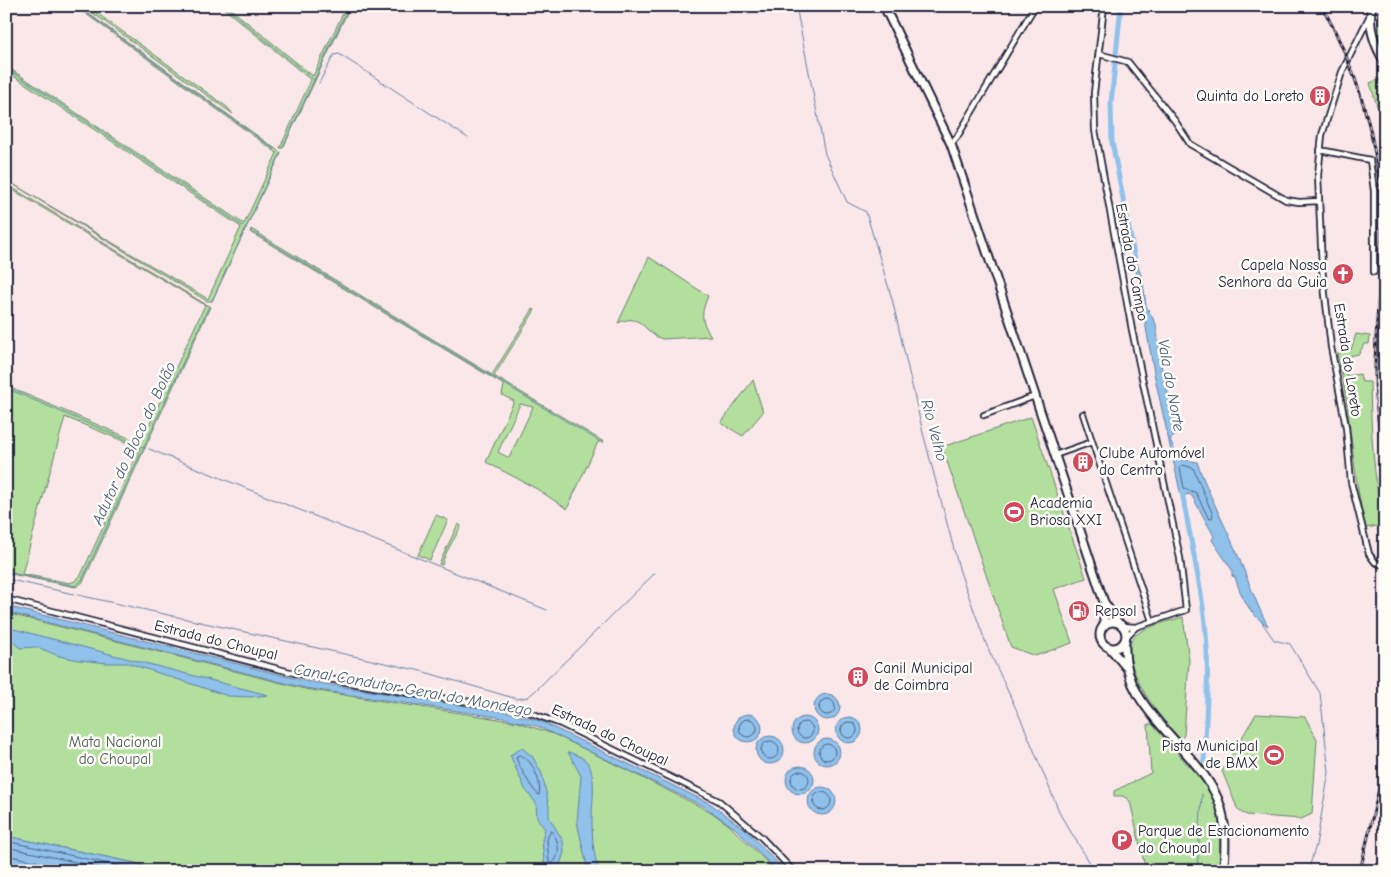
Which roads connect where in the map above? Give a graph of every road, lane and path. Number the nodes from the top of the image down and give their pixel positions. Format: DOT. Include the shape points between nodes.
graph roads {
  1 [pos="884,6"];
  2 [pos="1035,6"];
  3 [pos="1104,6"];
  4 [pos="1371,10"];
  5 [pos="1099,54"];
  6 [pos="1385,63"];
  7 [pos="951,144"];
  8 [pos="1320,150"];
  9 [pos="1319,201"];
  10 [pos="1374,272"];
  11 [pos="1035,396"];
  12 [pos="1083,414"];
  13 [pos="984,415"];
  14 [pos="1092,442"];
  15 [pos="1055,455"];
  16 [pos="1385,566"];
  17 [pos="6,598"];
  18 [pos="1104,602"];
  19 [pos="1152,621"];
  20 [pos="1120,624"];
  21 [pos="1104,626"];
  22 [pos="1136,627"];
  23 [pos="1125,638"];
  24 [pos="1108,647"];
  25 [pos="1126,668"];
  26 [pos="793,871"];
  27 [pos="1224,871"];
  1 -- 7 [label="main road"];
  2 -- 7 [label="street"];
  3 -- 5 [label="street, Estrada do Campo"];
  4 -- 6 [label="main road" via="1372,34"];
  4 -- 8 [label="street, Estrada do Loreto" via="1342,72"];
  5 -- 9 [label="street" via="1128,62 1190,144 1286,200"];
  5 -- 19 [label="street, Estrada do Campo" via="1094,107 1099,157 1180,558 1186,610"];
  7 -- 11 [label="main road"];
  8 -- 9 [label="street, Estrada do Loreto"];
  8 -- 10 [label="street" via="1370,160 1374,192"];
  9 -- 16 [label="street, Estrada do Loreto" via="1322,268 1351,482 1369,554 1375,562"];
  11 -- 13 [label="street"];
  11 -- 15 [label="main road"];
  12 -- 14 [label="street"];
  14 -- 15 [label="street"];
  14 -- 19 [label="street"];
  15 -- 18 [label="main road"];
  17 -- 26 [label="street, Estrada do Choupal" via="294,673 517,708 561,724 719,801 762,838"];
  18 -- 20 [label="main road"];
  18 -- 21 [label="main road"];
  19 -- 22 [label="street"];
  20 -- 21 [label="main road"];
  20 -- 22 [label="street"];
  20 -- 23 [label="main road"];
  21 -- 24 [label="main road" via="1100,638"];
  22 -- 23 [label="street"];
  23 -- 24 [label="main road" via="1116,647"];
  23 -- 25 [label="main road"];
  24 -- 25 [label="main road"];
  25 -- 27 [label="main road" via="1146,710 1209,783 1221,808 1225,826"];
}
